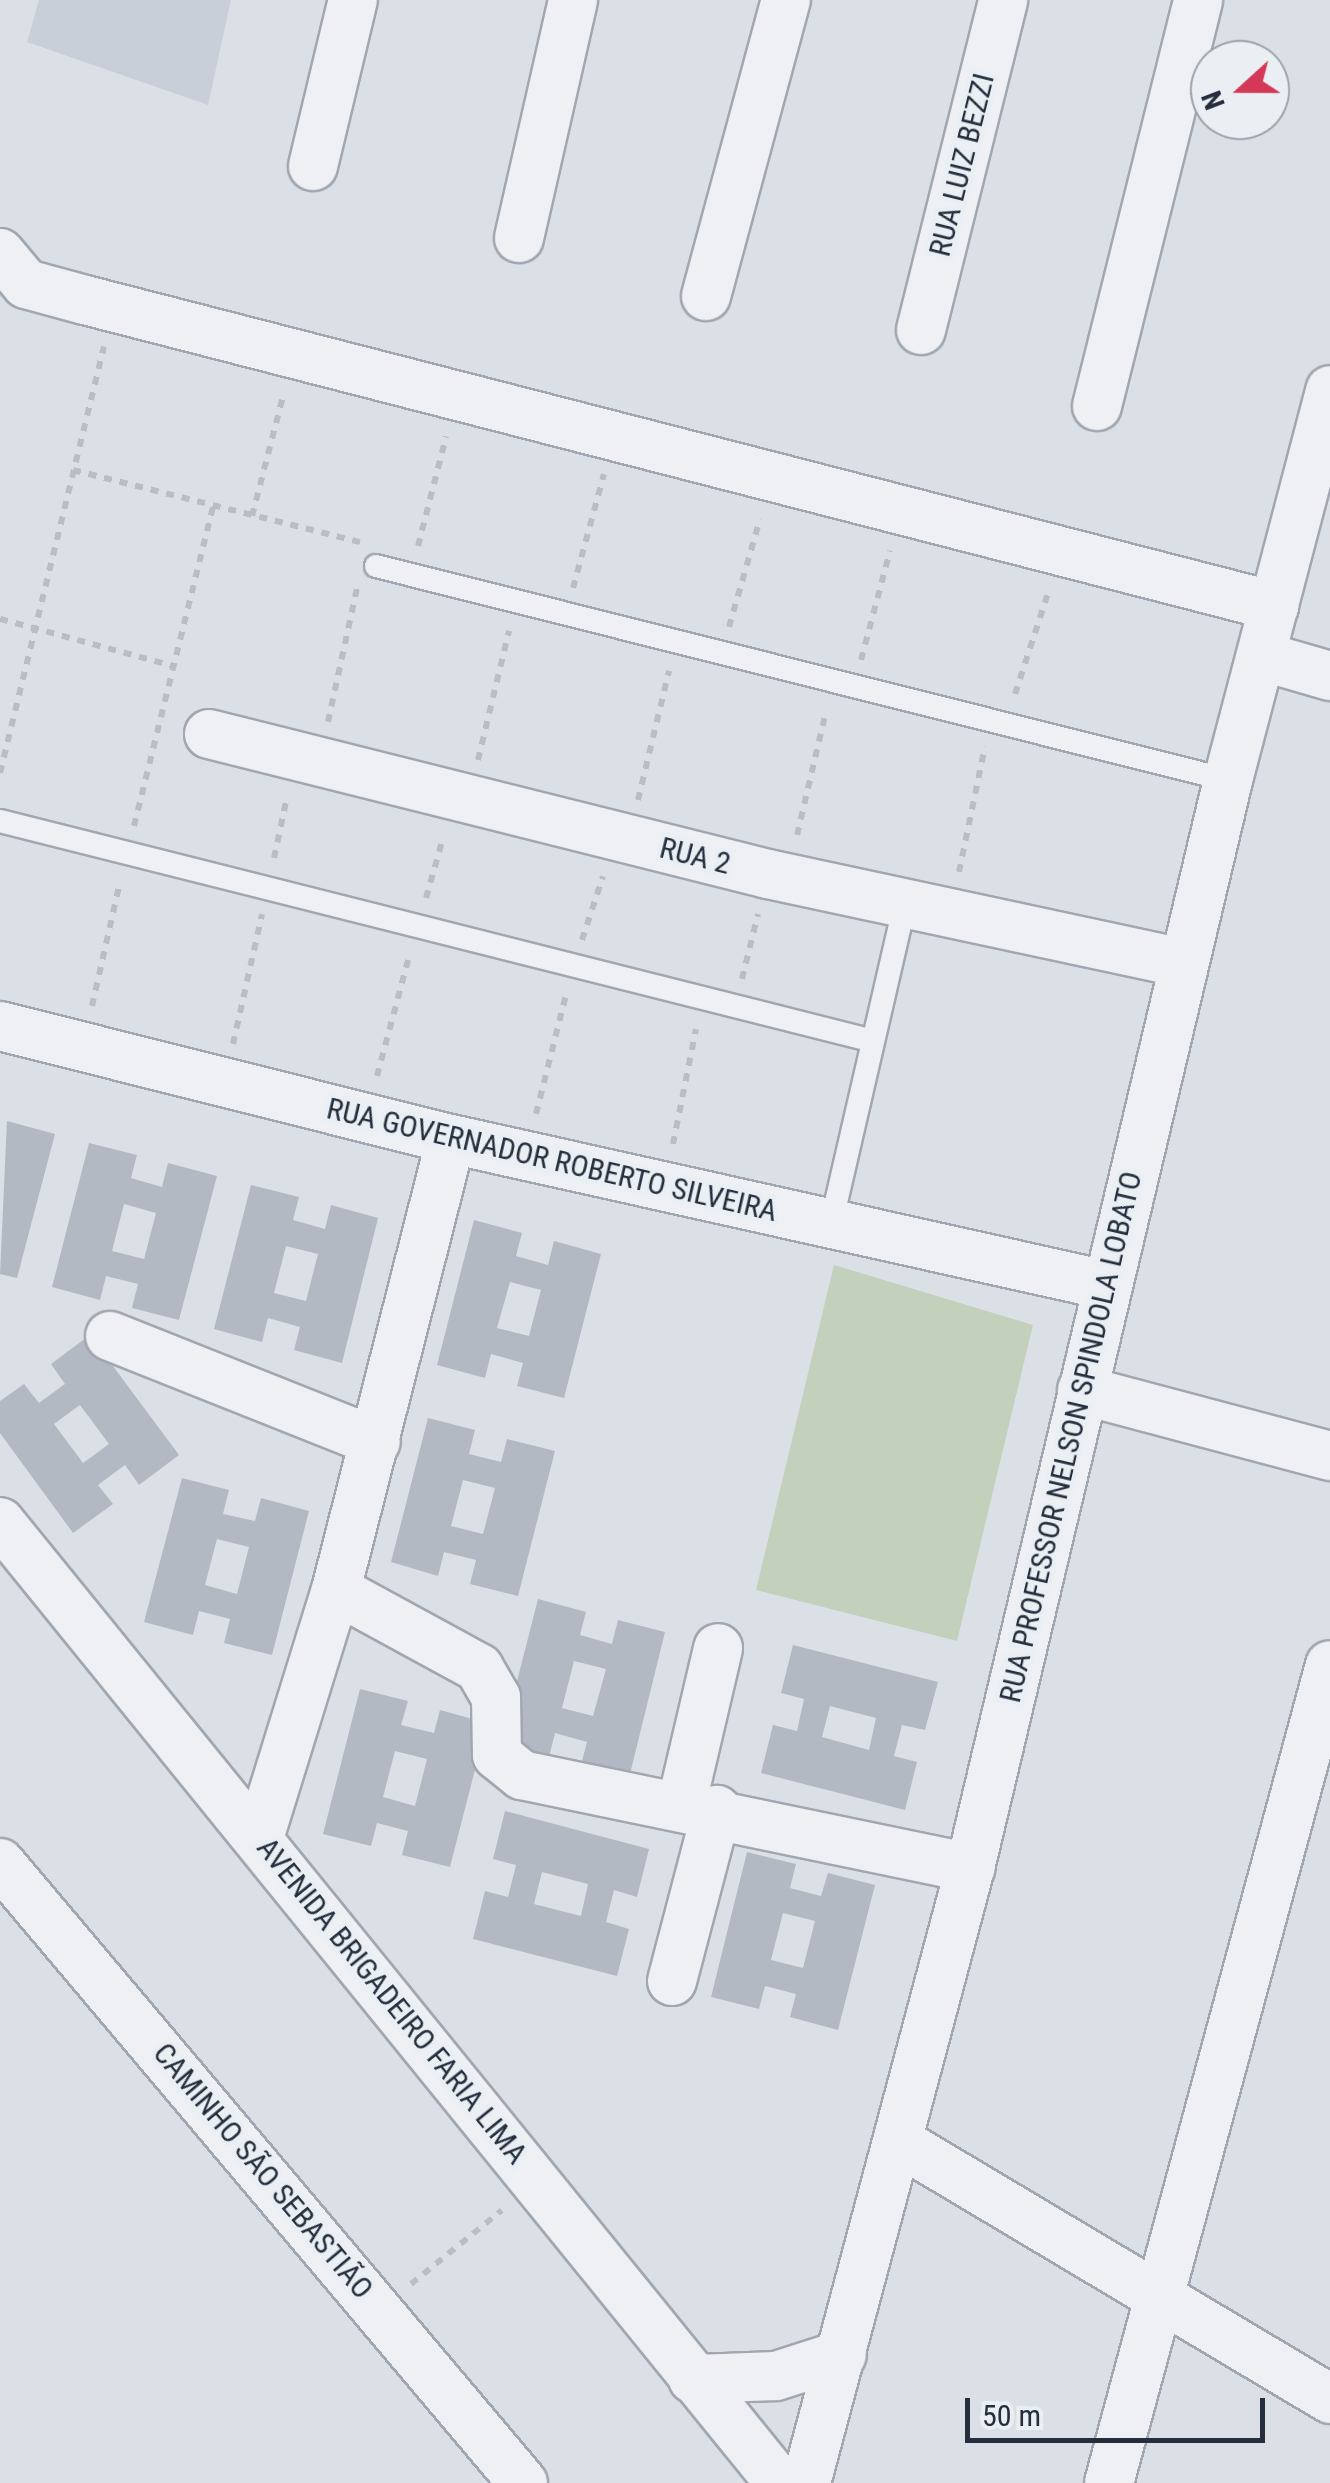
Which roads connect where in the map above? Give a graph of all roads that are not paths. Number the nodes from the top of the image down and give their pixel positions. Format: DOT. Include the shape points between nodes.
graph roads {
  1 [pos="353,0"];
  2 [pos="572,0"];
  3 [pos="786,0"];
  4 [pos="1003,0"];
  5 [pos="1198,0"];
  6 [pos="314,166"];
  7 [pos="519,238"];
  8 [pos="0,253"];
  9 [pos="706,296"];
  10 [pos="921,330"];
  11 [pos="1330,390"];
  12 [pos="1097,406"];
  13 [pos="378,556"];
  14 [pos="1274,606"];
  15 [pos="1261,656"];
  16 [pos="1330,676"];
  17 [pos="210,734"];
  18 [pos="1228,780"];
  19 [pos="0,821"];
  20 [pos="905,903"];
  21 [pos="1184,964"];
  22 [pos="0,1026"];
  23 [pos="873,1042"];
  24 [pos="450,1140"];
  25 [pos="831,1224"];
  26 [pos="1106,1286"];
  27 [pos="110,1336"];
  28 [pos="1082,1390"];
  29 [pos="376,1442"];
  30 [pos="1330,1456"];
  31 [pos="0,1522"];
  32 [pos="336,1590"];
  33 [pos="718,1648"];
  34 [pos="1330,1666"];
  35 [pos="700,1806"];
  36 [pos="260,1835"];
  37 [pos="0,1862"];
  38 [pos="970,1868"];
  39 [pos="672,1982"];
  40 [pos="901,2143"];
  41 [pos="1158,2304"];
  42 [pos="842,2355"];
  43 [pos="693,2378"];
  44 [pos="1330,2399"];
  45 [pos="523,2483"];
  46 [pos="780,2483"];
  47 [pos="806,2483"];
  48 [pos="1109,2483"];
  1 -- 6 [label="street"];
  2 -- 7 [label="street"];
  3 -- 9 [label="street"];
  4 -- 10 [label="street, RUA LUIZ BEZZI"];
  5 -- 12 [label="street"];
  8 -- 14 [label="street" via="26,284"];
  11 -- 14 [label="street, RUA PROFESSOR NELSON SPINDOLA LOBATO"];
  13 -- 18 [label="lane" via="517,601"];
  14 -- 15 [label="street, RUA PROFESSOR NELSON SPINDOLA LOBATO"];
  15 -- 16 [label="street"];
  15 -- 18 [label="street, RUA PROFESSOR NELSON SPINDOLA LOBATO"];
  17 -- 20 [label="street, RUA 2"];
  18 -- 21 [label="street, RUA PROFESSOR NELSON SPINDOLA LOBATO"];
  19 -- 23 [label="lane"];
  20 -- 21 [label="street, RUA 2"];
  20 -- 23 [label="lane"];
  21 -- 26 [label="street, RUA PROFESSOR NELSON SPINDOLA LOBATO"];
  22 -- 24 [label="street, RUA GOVERNADOR ROBERTO SILVEIRA"];
  23 -- 25 [label="lane"];
  24 -- 25 [label="street, RUA GOVERNADOR ROBERTO SILVEIRA"];
  24 -- 29 [label="street"];
  25 -- 26 [label="street, RUA GOVERNADOR ROBERTO SILVEIRA"];
  26 -- 28 [label="street, RUA PROFESSOR NELSON SPINDOLA LOBATO"];
  27 -- 29 [label="street"];
  28 -- 30 [label="street"];
  28 -- 38 [label="street, RUA PROFESSOR NELSON SPINDOLA LOBATO"];
  29 -- 32 [label="street"];
  31 -- 36 [label="street, AVENIDA BRIGADEIRO FARIA LIMA"];
  32 -- 35 [label="street" via="479,1668 496,1697 497,1755 510,1769"];
  32 -- 36 [label="street"];
  33 -- 35 [label="street"];
  34 -- 41 [label="street"];
  35 -- 38 [label="street"];
  35 -- 39 [label="street"];
  36 -- 43 [label="street, AVENIDA BRIGADEIRO FARIA LIMA"];
  37 -- 45 [label="street, CAMINHO SÃO SEBASTIÃO"];
  38 -- 40 [label="street, RUA PROFESSOR NELSON SPINDOLA LOBATO"];
  40 -- 41 [label="street"];
  40 -- 42 [label="street, RUA PROFESSOR NELSON SPINDOLA LOBATO"];
  41 -- 44 [label="street"];
  41 -- 48 [label="street"];
  42 -- 43 [label="street" via="776,2376"];
  42 -- 47 [label="street, RUA PROFESSOR NELSON SPINDOLA LOBATO"];
  43 -- 46 [label="street, AVENIDA BRIGADEIRO FARIA LIMA"];
}
